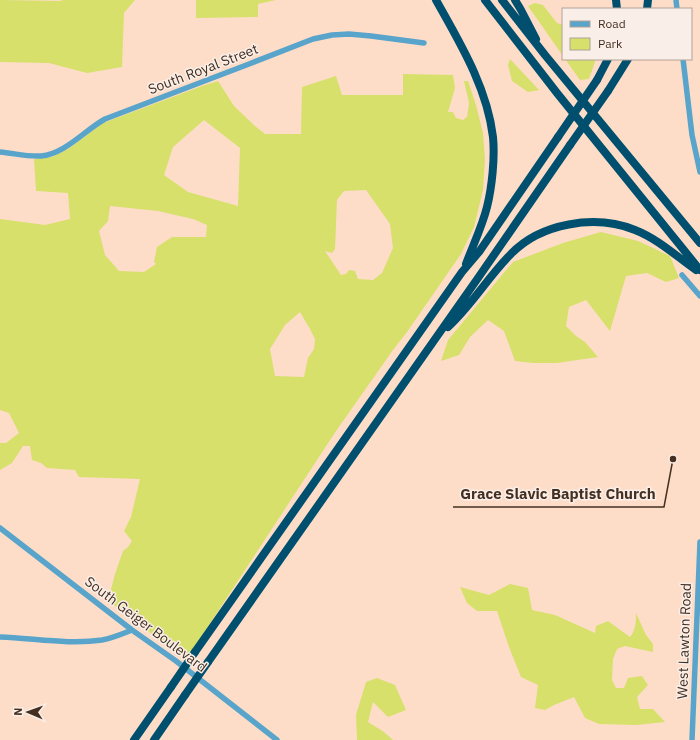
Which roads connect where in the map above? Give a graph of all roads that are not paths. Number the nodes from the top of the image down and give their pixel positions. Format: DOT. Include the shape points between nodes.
graph roads {
  1 [pos="436,0"];
  2 [pos="485,0"];
  3 [pos="502,0"];
  4 [pos="514,0"];
  5 [pos="424,43"];
  6 [pos="545,56"];
  7 [pos="607,60"];
  8 [pos="627,60"];
  9 [pos="683,60"];
  10 [pos="0,152"];
  11 [pos="700,172"];
  12 [pos="700,244"];
  13 [pos="462,272"];
  14 [pos="700,272"];
  15 [pos="682,275"];
  16 [pos="700,296"];
  17 [pos="437,336"];
  18 [pos="0,528"];
  19 [pos="700,542"];
  20 [pos="132,630"];
  21 [pos="0,637"];
  22 [pos="152,714"];
  23 [pos="128,740"];
  24 [pos="134,740"];
  25 [pos="154,740"];
  26 [pos="277,740"];
  27 [pos="692,740"];
  1 -- 13 [label="highway" via="479,83 488,109 493,138 492,183 487,206"];
  2 -- 14 [label="highway"];
  3 -- 6 [label="highway"];
  4 -- 6 [label="highway" via="522,10"];
  5 -- 10 [label="street, South Royal Street" via="347,34 313,39 105,118 55,152 40,156"];
  6 -- 12 [label="highway"];
  7 -- 13 [label="highway, bridge" via="558,137 479,252"];
  8 -- 17 [label="highway, bridge"];
  9 -- 11 [label="street" via="692,135"];
  13 -- 22 [label="highway, bridge"];
  14 -- 17 [label="highway" via="660,243 636,230 614,224 570,224 554,228 522,244 496,269 459,317"];
  15 -- 16 [label="street"];
  17 -- 25 [label="highway, bridge"];
  18 -- 20 [label="street, South Geiger Boulevard"];
  19 -- 27 [label="street, West Lawton Road"];
  20 -- 21 [label="street" via="103,640 85,641"];
  20 -- 26 [label="street, South Geiger Boulevard"];
  22 -- 23 [label="highway"];
  22 -- 24 [label="highway"];
}
